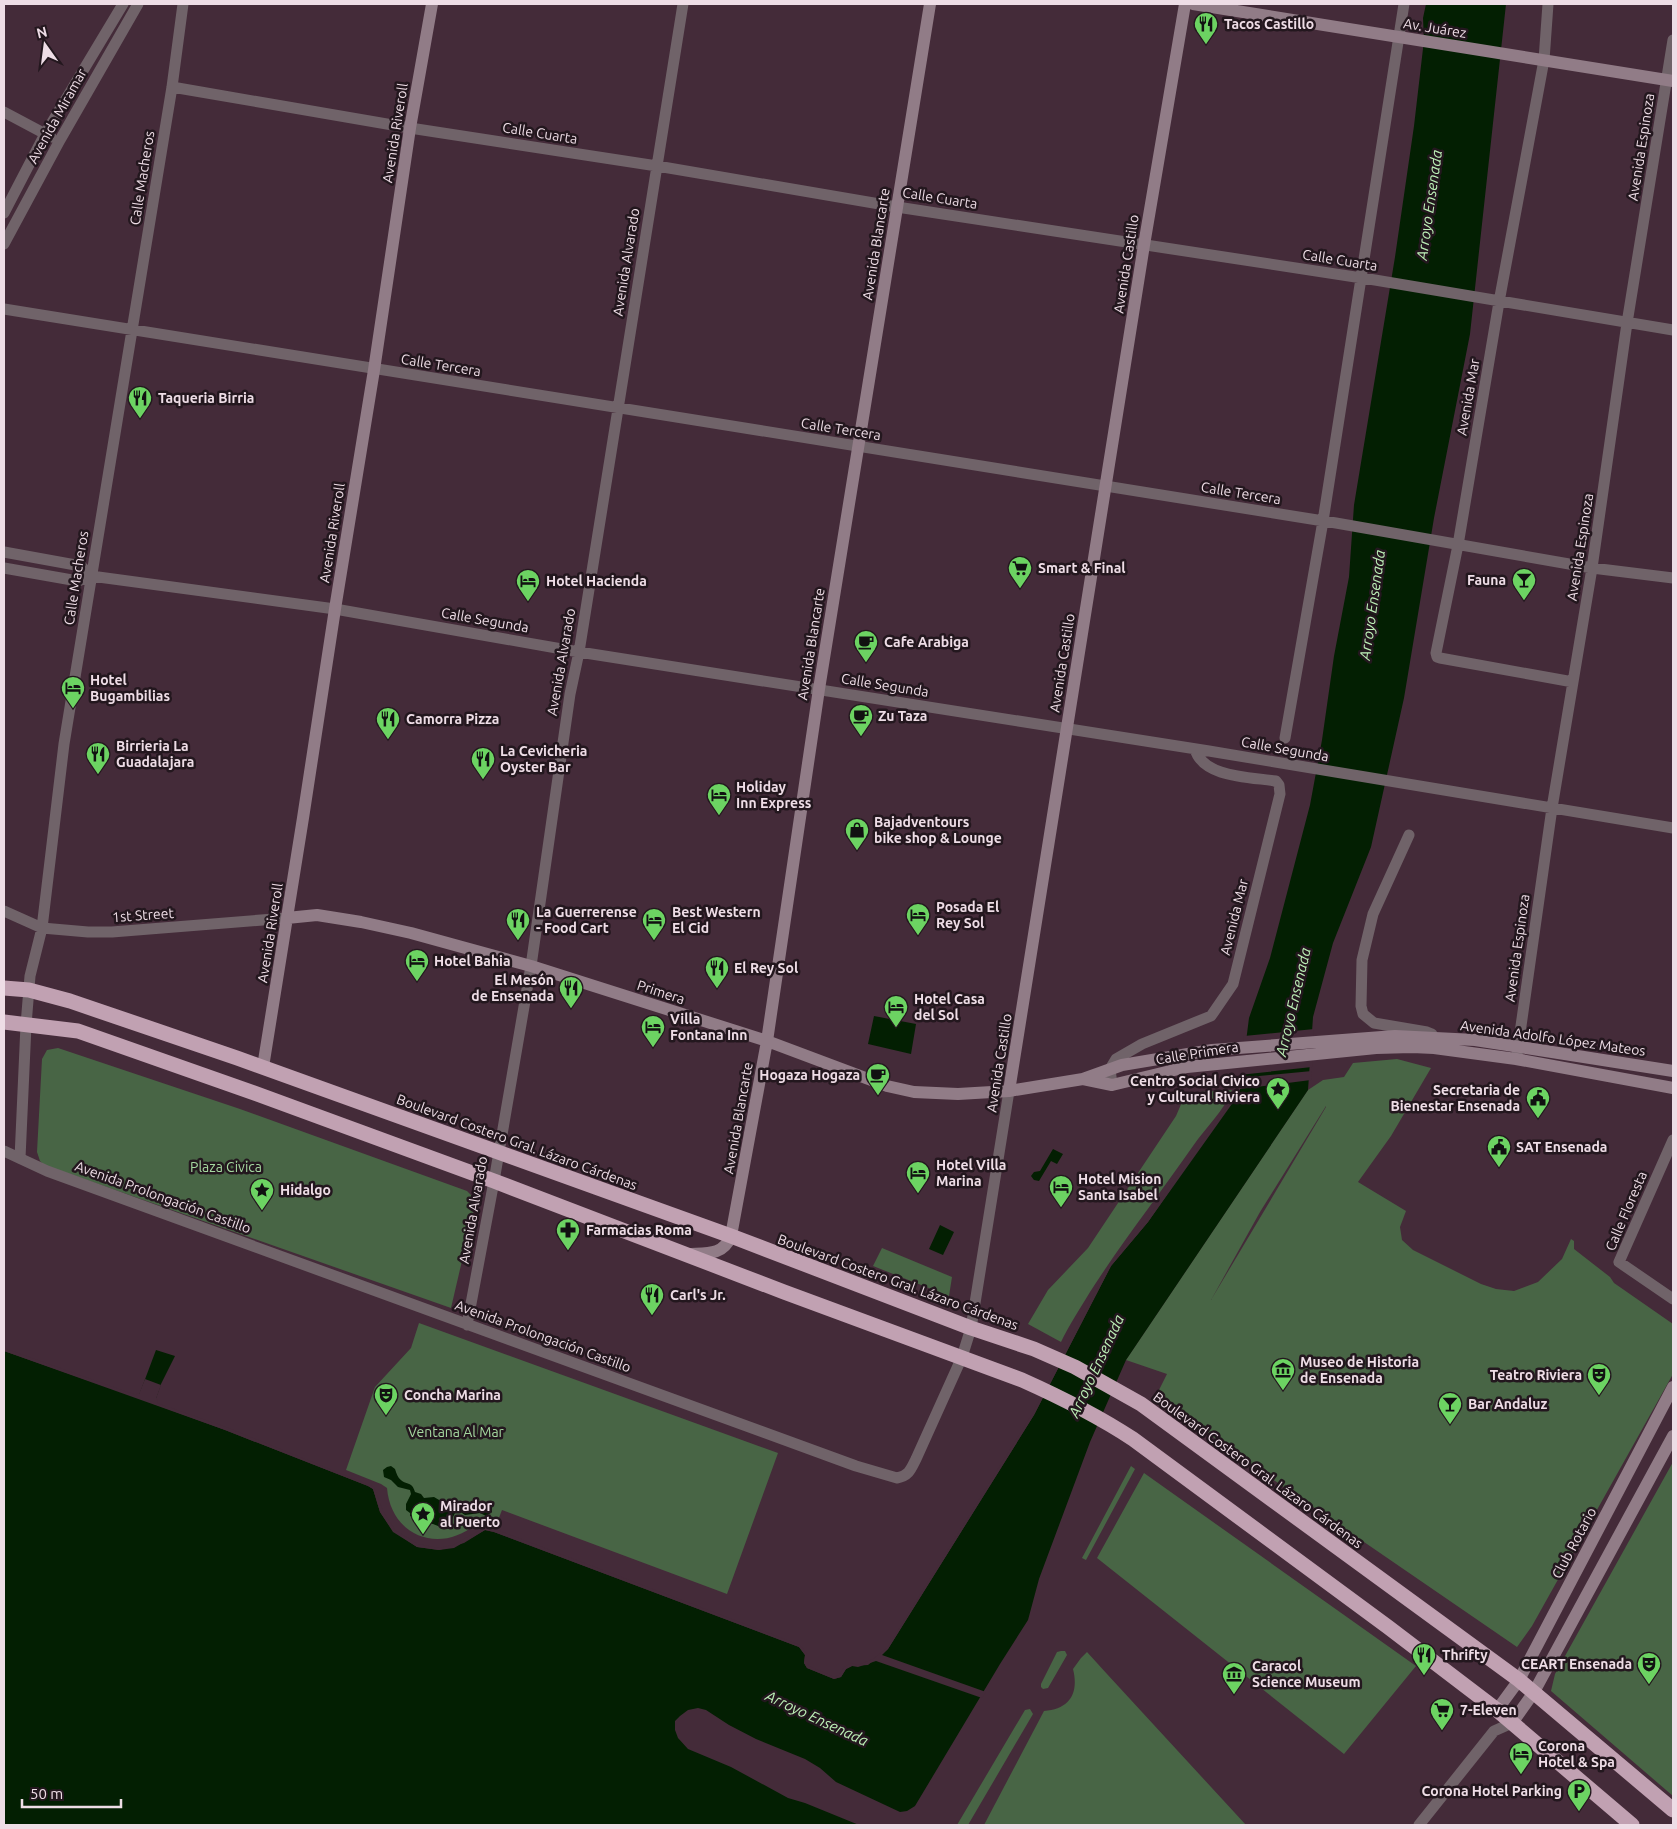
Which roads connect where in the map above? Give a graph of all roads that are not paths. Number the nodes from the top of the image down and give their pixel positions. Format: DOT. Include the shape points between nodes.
graph roads {
  1 [pos="123,4"];
  2 [pos="138,4"];
  3 [pos="183,4"];
  4 [pos="432,4"];
  5 [pos="683,4"];
  6 [pos="930,4"];
  7 [pos="1185,4"];
  8 [pos="1193,4"];
  9 [pos="1404,4"];
  10 [pos="1548,4"];
  11 [pos="1398,37"];
  12 [pos="1673,40"];
  13 [pos="1544,60"];
  14 [pos="1670,81"];
  15 [pos="172,87"];
  16 [pos="4,112"];
  17 [pos="410,128"];
  18 [pos="45,134"];
  19 [pos="60,140"];
  20 [pos="657,166"];
  21 [pos="897,207"];
  22 [pos="4,213"];
  23 [pos="4,244"];
  24 [pos="1144,245"];
  25 [pos="1360,278"];
  26 [pos="1499,302"];
  27 [pos="4,309"];
  28 [pos="1628,323"];
  29 [pos="133,330"];
  30 [pos="1673,330"];
  31 [pos="374,370"];
  32 [pos="618,408"];
  33 [pos="858,447"];
  34 [pos="1106,486"];
  35 [pos="1323,521"];
  36 [pos="1453,543"];
  37 [pos="4,552"];
  38 [pos="4,568"];
  39 [pos="1592,568"];
  40 [pos="91,576"];
  41 [pos="1673,578"];
  42 [pos="334,609"];
  43 [pos="579,652"];
  44 [pos="1574,682"];
  45 [pos="819,690"];
  46 [pos="1067,728"];
  47 [pos="1286,738"];
  48 [pos="1195,749"];
  49 [pos="1552,808"];
  50 [pos="1673,828"];
  51 [pos="1410,835"];
  52 [pos="4,910"];
  53 [pos="288,918"];
  54 [pos="42,928"];
  55 [pos="531,966"];
  56 [pos="4,988"];
  57 [pos="29,990"];
  58 [pos="4,1022"];
  59 [pos="26,1025"];
  60 [pos="1369,1038"];
  61 [pos="767,1041"];
  62 [pos="1434,1043"];
  63 [pos="1351,1045"];
  64 [pos="1518,1045"];
  65 [pos="1516,1059"];
  66 [pos="263,1067"];
  67 [pos="1110,1069"];
  68 [pos="1673,1071"];
  69 [pos="1083,1079"];
  70 [pos="1112,1085"];
  71 [pos="1673,1088"];
  72 [pos="1009,1092"];
  73 [pos="1673,1140"];
  74 [pos="4,1152"];
  75 [pos="498,1153"];
  76 [pos="20,1158"];
  77 [pos="494,1181"];
  78 [pos="731,1236"];
  79 [pos="686,1254"];
  80 [pos="1673,1299"];
  81 [pos="467,1324"];
  82 [pos="971,1328"];
  83 [pos="962,1357"];
  84 [pos="1673,1388"];
  85 [pos="1673,1436"];
  86 [pos="1519,1680"];
  87 [pos="1534,1692"];
  88 [pos="1497,1710"];
  89 [pos="1512,1723"];
  90 [pos="1494,1731"];
  91 [pos="1673,1810"];
  92 [pos="1419,1825"];
  93 [pos="1632,1825"];
  1 -- 18 [label="street, Avenida Miramar"];
  2 -- 19 [label="street, Avenida Miramar"];
  3 -- 15 [label="street, Calle Macheros"];
  4 -- 17 [label="main road, Avenida Riveroll"];
  5 -- 20 [label="street, Avenida Alvarado"];
  6 -- 21 [label="main road, Avenida Blancarte"];
  7 -- 24 [label="main road, Avenida Castillo"];
  8 -- 11 [label="main road, Av. Juárez"];
  9 -- 11 [label="street"];
  10 -- 13 [label="street, Avenida Mar"];
  11 -- 13 [label="main road, Av. Juárez"];
  11 -- 25 [label="street"];
  12 -- 14 [label="street, Avenida Espinoza"];
  13 -- 14 [label="main road, Av. Juárez"];
  13 -- 26 [label="street, Avenida Mar"];
  14 -- 28 [label="street, Avenida Espinoza"];
  15 -- 17 [label="street, Calle Cuarta"];
  15 -- 29 [label="street, Calle Macheros"];
  16 -- 18 [label="street"];
  17 -- 20 [label="street, Calle Cuarta"];
  17 -- 31 [label="main road, Avenida Riveroll"];
  18 -- 19 [label="street"];
  18 -- 22 [label="street, Avenida Miramar"];
  19 -- 23 [label="street, Avenida Miramar"];
  20 -- 21 [label="street, Calle Cuarta"];
  20 -- 32 [label="street, Avenida Alvarado"];
  21 -- 24 [label="street, Calle Cuarta"];
  21 -- 33 [label="main road, Avenida Blancarte"];
  24 -- 25 [label="street, Calle Cuarta"];
  24 -- 34 [label="main road, Avenida Castillo"];
  25 -- 26 [label="street, Calle Cuarta"];
  25 -- 35 [label="street"];
  26 -- 28 [label="street, Calle Cuarta"];
  26 -- 36 [label="street, Avenida Mar"];
  27 -- 29 [label="street, Calle Tercera"];
  28 -- 30 [label="street, Calle Cuarta"];
  28 -- 39 [label="street, Avenida Espinoza"];
  29 -- 31 [label="street, Calle Tercera"];
  29 -- 40 [label="street, Calle Macheros"];
  31 -- 32 [label="street, Calle Tercera"];
  31 -- 42 [label="main road, Avenida Riveroll"];
  32 -- 33 [label="street, Calle Tercera"];
  32 -- 43 [label="street, Avenida Alvarado"];
  33 -- 34 [label="street, Calle Tercera"];
  33 -- 45 [label="main road, Avenida Blancarte"];
  34 -- 35 [label="street, Calle Tercera"];
  34 -- 46 [label="main road, Avenida Castillo"];
  35 -- 36 [label="street, Calle Tercera"];
  35 -- 47 [label="street"];
  36 -- 39 [label="street, Calle Tercera"];
  36 -- 44 [label="street, Avenida Mar" via="1437,657"];
  37 -- 40 [label="street" via="81,566"];
  38 -- 40 [label="street" via="78,581"];
  39 -- 41 [label="street, Calle Tercera"];
  39 -- 44 [label="street, Avenida Espinoza"];
  40 -- 42 [label="street, Calle Segunda"];
  40 -- 54 [label="street, Calle Macheros" via="64,744"];
  42 -- 43 [label="street, Calle Segunda"];
  42 -- 53 [label="main road, Avenida Riveroll"];
  43 -- 45 [label="street, Calle Segunda"];
  43 -- 55 [label="street, Avenida Alvarado" via="570,694"];
  44 -- 49 [label="street, Avenida Espinoza"];
  45 -- 46 [label="street, Calle Segunda"];
  45 -- 61 [label="main road, Avenida Blancarte"];
  46 -- 48 [label="street, Calle Segunda"];
  46 -- 72 [label="main road, Avenida Castillo"];
  48 -- 49 [label="street, Calle Segunda"];
  48 -- 67 [label="street, Avenida Mar" via="1197,758 1218,772 1276,781 1279,785 1280,794 1233,984 1211,1016 1142,1044 1116,1059"];
  49 -- 50 [label="street, Calle Segunda"];
  49 -- 64 [label="street, Avenida Espinoza"];
  51 -- 62 [label="street" via="1373,914 1362,960 1361,1006 1363,1014 1374,1023 1427,1032"];
  52 -- 54 [label="street, 1st Street"];
  53 -- 54 [label="street, 1st Street" via="112,932"];
  53 -- 55 [label="main road, Primera" via="317,915 360,922"];
  53 -- 66 [label="main road, Avenida Riveroll"];
  54 -- 57 [label="street, Calle Macheros"];
  55 -- 61 [label="main road, Primera"];
  55 -- 75 [label="street, Avenida Alvarado"];
  56 -- 57 [label="highway, Boulevard Costero Gral. Lázaro Cárdenas"];
  57 -- 59 [label="street, Calle Macheros"];
  57 -- 66 [label="highway, Boulevard Costero Gral. Lázaro Cárdenas"];
  58 -- 59 [label="highway"];
  59 -- 76 [label="street, Calle Macheros"];
  59 -- 77 [label="highway" via="78,1031"];
  60 -- 62 [label="main road, Avenida Adolfo López Mateos" via="1395,1036"];
  60 -- 63 [label="main road, Calle Primera"];
  61 -- 72 [label="main road, Primera" via="887,1086 914,1092"];
  61 -- 78 [label="main road, Avenida Blancarte"];
  62 -- 63 [label="main road, Calle Primera" via="1376,1048"];
  62 -- 64 [label="main road, Avenida Adolfo López Mateos" via="1476,1040"];
  62 -- 65 [label="main road, Calle Primera"];
  63 -- 67 [label="main road, Calle Primera" via="1212,1050"];
  63 -- 70 [label="main road, Calle Primera" via="1187,1068"];
  64 -- 65 [label="street, Avenida Espinoza"];
  64 -- 68 [label="main road, Avenida Adolfo López Mateos"];
  65 -- 71 [label="main road, Avenida Adolfo López Mateos"];
  66 -- 75 [label="highway, Boulevard Costero Gral. Lázaro Cárdenas"];
  67 -- 69 [label="main road, Calle Primera"];
  67 -- 70 [label="street"];
  69 -- 70 [label="main road, Calle Primera"];
  69 -- 72 [label="main road, Primera"];
  72 -- 82 [label="street, Avenida Castillo"];
  73 -- 80 [label="street, Calle Floresta" via="1620,1262"];
  74 -- 76 [label="street, Avenida Prolongación Castillo"];
  75 -- 77 [label="street, Avenida Alvarado"];
  75 -- 78 [label="highway, Boulevard Costero Gral. Lázaro Cárdenas"];
  76 -- 81 [label="street, Avenida Prolongación Castillo"];
  77 -- 79 [label="highway"];
  77 -- 81 [label="street, Avenida Alvarado"];
  78 -- 79 [label="main road" via="723,1250"];
  78 -- 82 [label="highway, Boulevard Costero Gral. Lázaro Cárdenas"];
  79 -- 83 [label="highway"];
  81 -- 83 [label="street, Avenida Prolongación Castillo" via="856,1466 897,1478 909,1473"];
  82 -- 83 [label="street, Avenida Prolongación Castillo"];
  82 -- 86 [label="highway, Boulevard Costero Gral. Lázaro Cárdenas" via="1075,1367 1141,1404"];
  83 -- 88 [label="highway" via="1058,1396 1124,1433"];
  84 -- 86 [label="main road, Club Rotario"];
  85 -- 87 [label="main road"];
  86 -- 87 [label="highway, Boulevard Costero Gral. Lázaro Cárdenas"];
  86 -- 88 [label="main road, Club Rotario"];
  87 -- 89 [label="main road"];
  87 -- 91 [label="highway, Boulevard Costero Gral. Lázaro Cárdenas"];
  88 -- 89 [label="highway"];
  88 -- 90 [label="street"];
  89 -- 90 [label="street"];
  89 -- 93 [label="highway"];
  90 -- 92 [label="street"];
}
